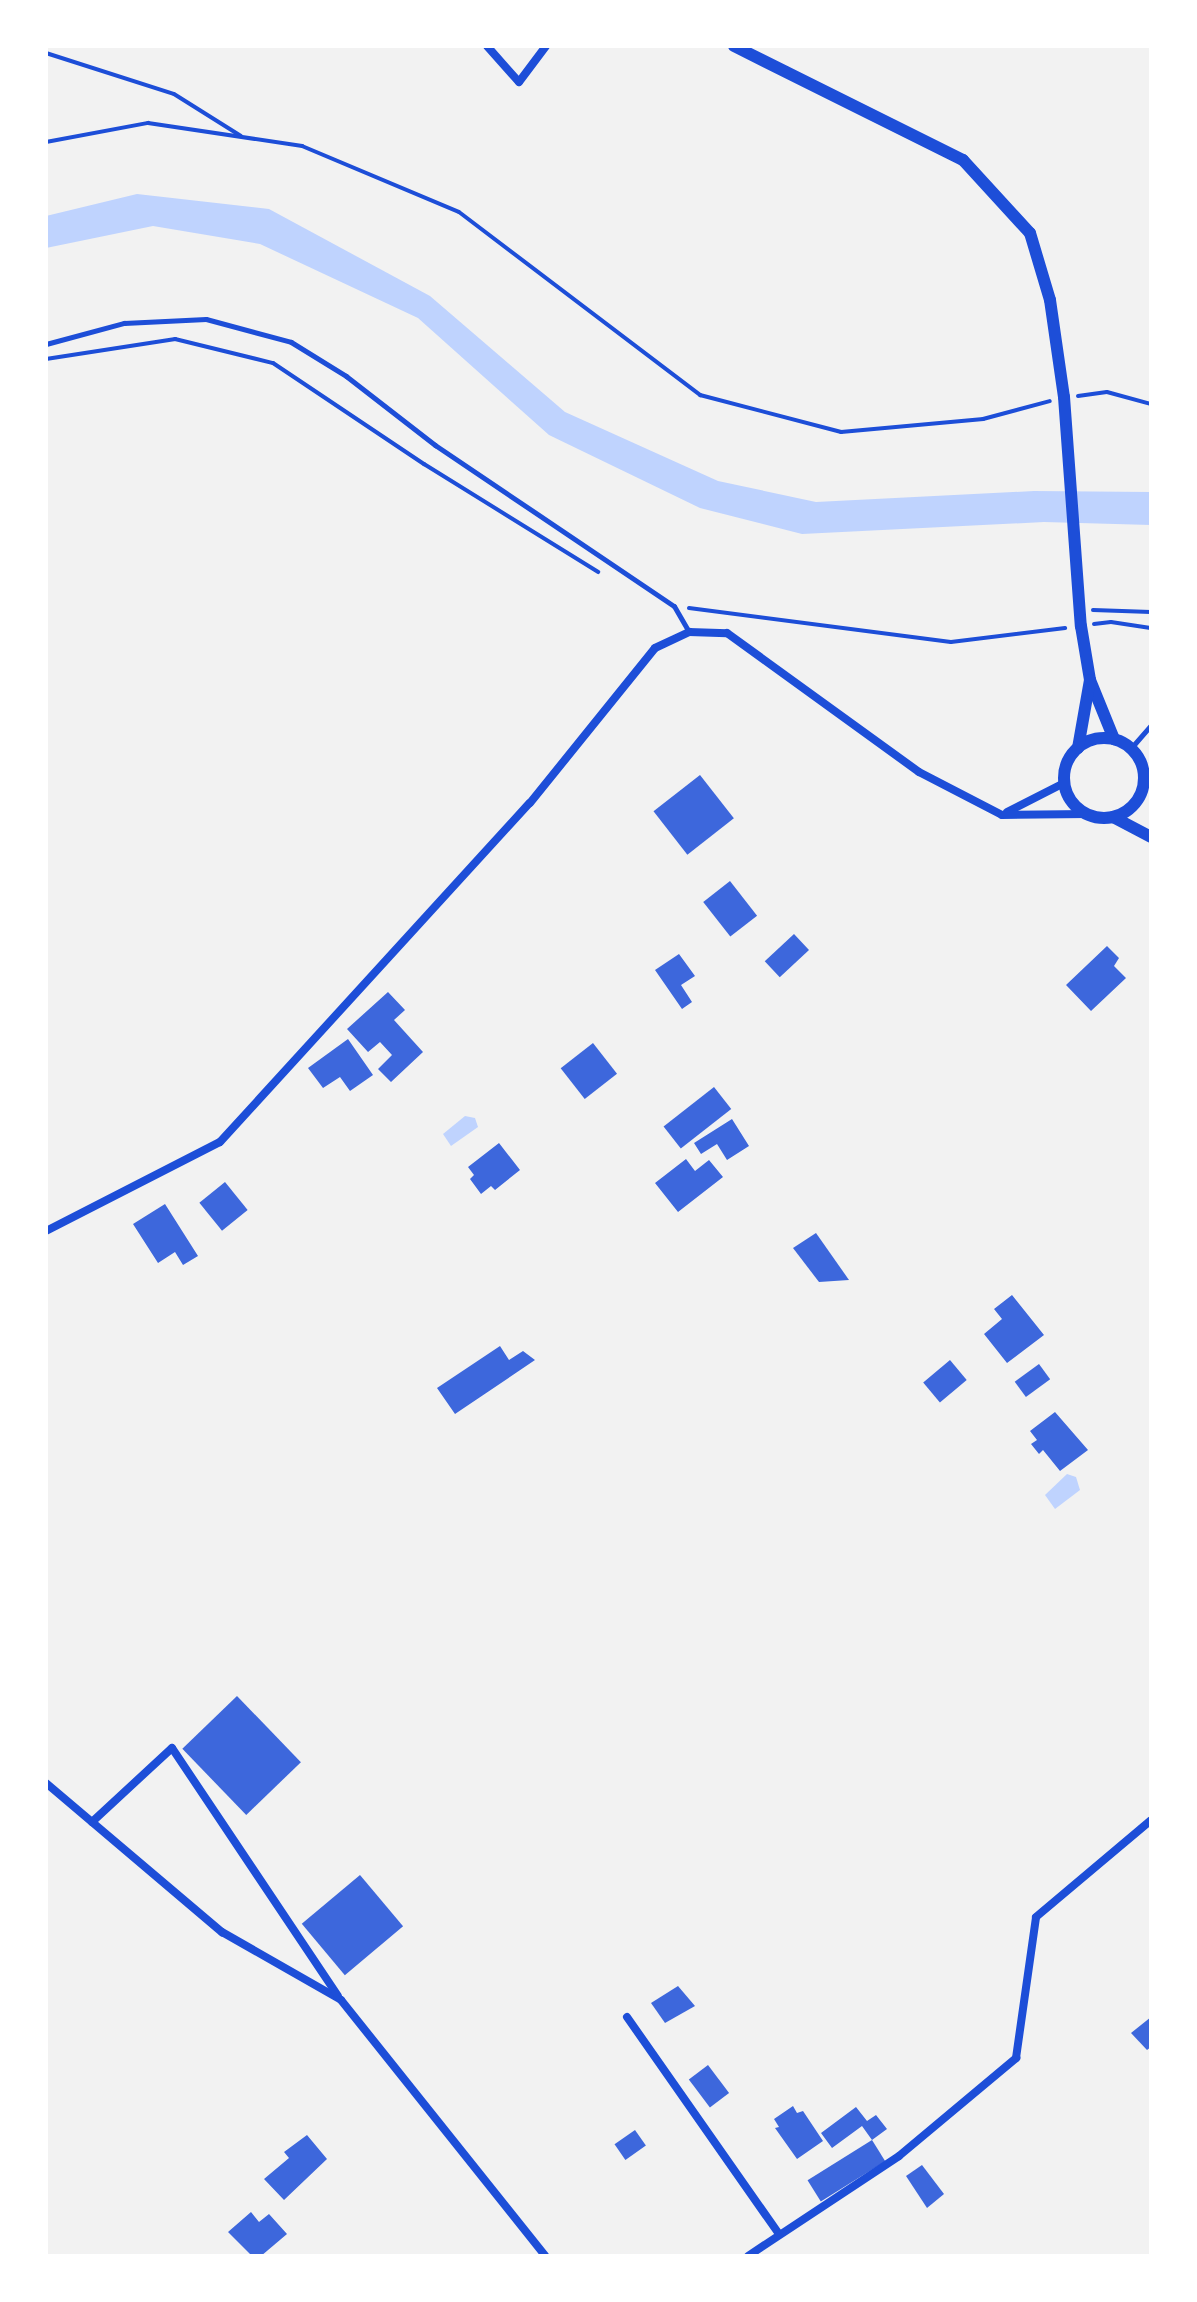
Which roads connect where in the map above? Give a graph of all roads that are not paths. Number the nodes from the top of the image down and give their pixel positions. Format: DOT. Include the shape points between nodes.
graph roads {
  1 [pos="487,46"];
  2 [pos="546,46"];
  3 [pos="734,46"];
  4 [pos="46,344"];
  5 [pos="689,632"];
  6 [pos="1090,680"];
  7 [pos="1151,725"];
  8 [pos="1114,739"];
  9 [pos="1078,748"];
  10 [pos="1131,748"];
  11 [pos="1064,783"];
  12 [pos="1142,791"];
  13 [pos="1151,806"];
  14 [pos="1087,814"];
  15 [pos="1002,815"];
  16 [pos="1113,817"];
  17 [pos="1151,837"];
  18 [pos="46,1231"];
  19 [pos="46,1783"];
  20 [pos="1151,1820"];
  21 [pos="92,1822"];
  22 [pos="341,2000"];
  23 [pos="627,2017"];
  24 [pos="779,2234"];
  25 [pos="545,2256"];
  26 [pos="748,2256"];
  1 -- 2 [label="street" via="519,82"];
  3 -- 6 [label="street" via="963,160 1030,233 1050,300 1064,397 1081,626"];
  4 -- 5 [label="lane" via="124,323 206,319 291,342 674,606"];
  5 -- 15 [label="street" via="727,633 919,772"];
  5 -- 18 [label="street" via="655,648 530,803 220,1142"];
  6 -- 8 [label="street"];
  6 -- 9 [label="street"];
  7 -- 10 [label="lane"];
  8 -- 9 [label="street" via="1101,738"];
  8 -- 10 [label="street"];
  9 -- 11 [label="street"];
  10 -- 12 [label="street" via="1143,768"];
  11 -- 14 [label="street" via="1068,796"];
  11 -- 15 [label="street"];
  12 -- 13 [label="street"];
  12 -- 16 [label="street" via="1126,812"];
  14 -- 15 [label="street"];
  14 -- 16 [label="street"];
  16 -- 17 [label="street"];
  19 -- 21 [label="street"];
  20 -- 24 [label="street" via="1036,1917 1016,2058 899,2156"];
  21 -- 22 [label="street" via="222,1932"];
  21 -- 22 [label="street" via="172,1748"];
  22 -- 25 [label="street"];
  23 -- 24 [label="street"];
  24 -- 26 [label="street"];
}
